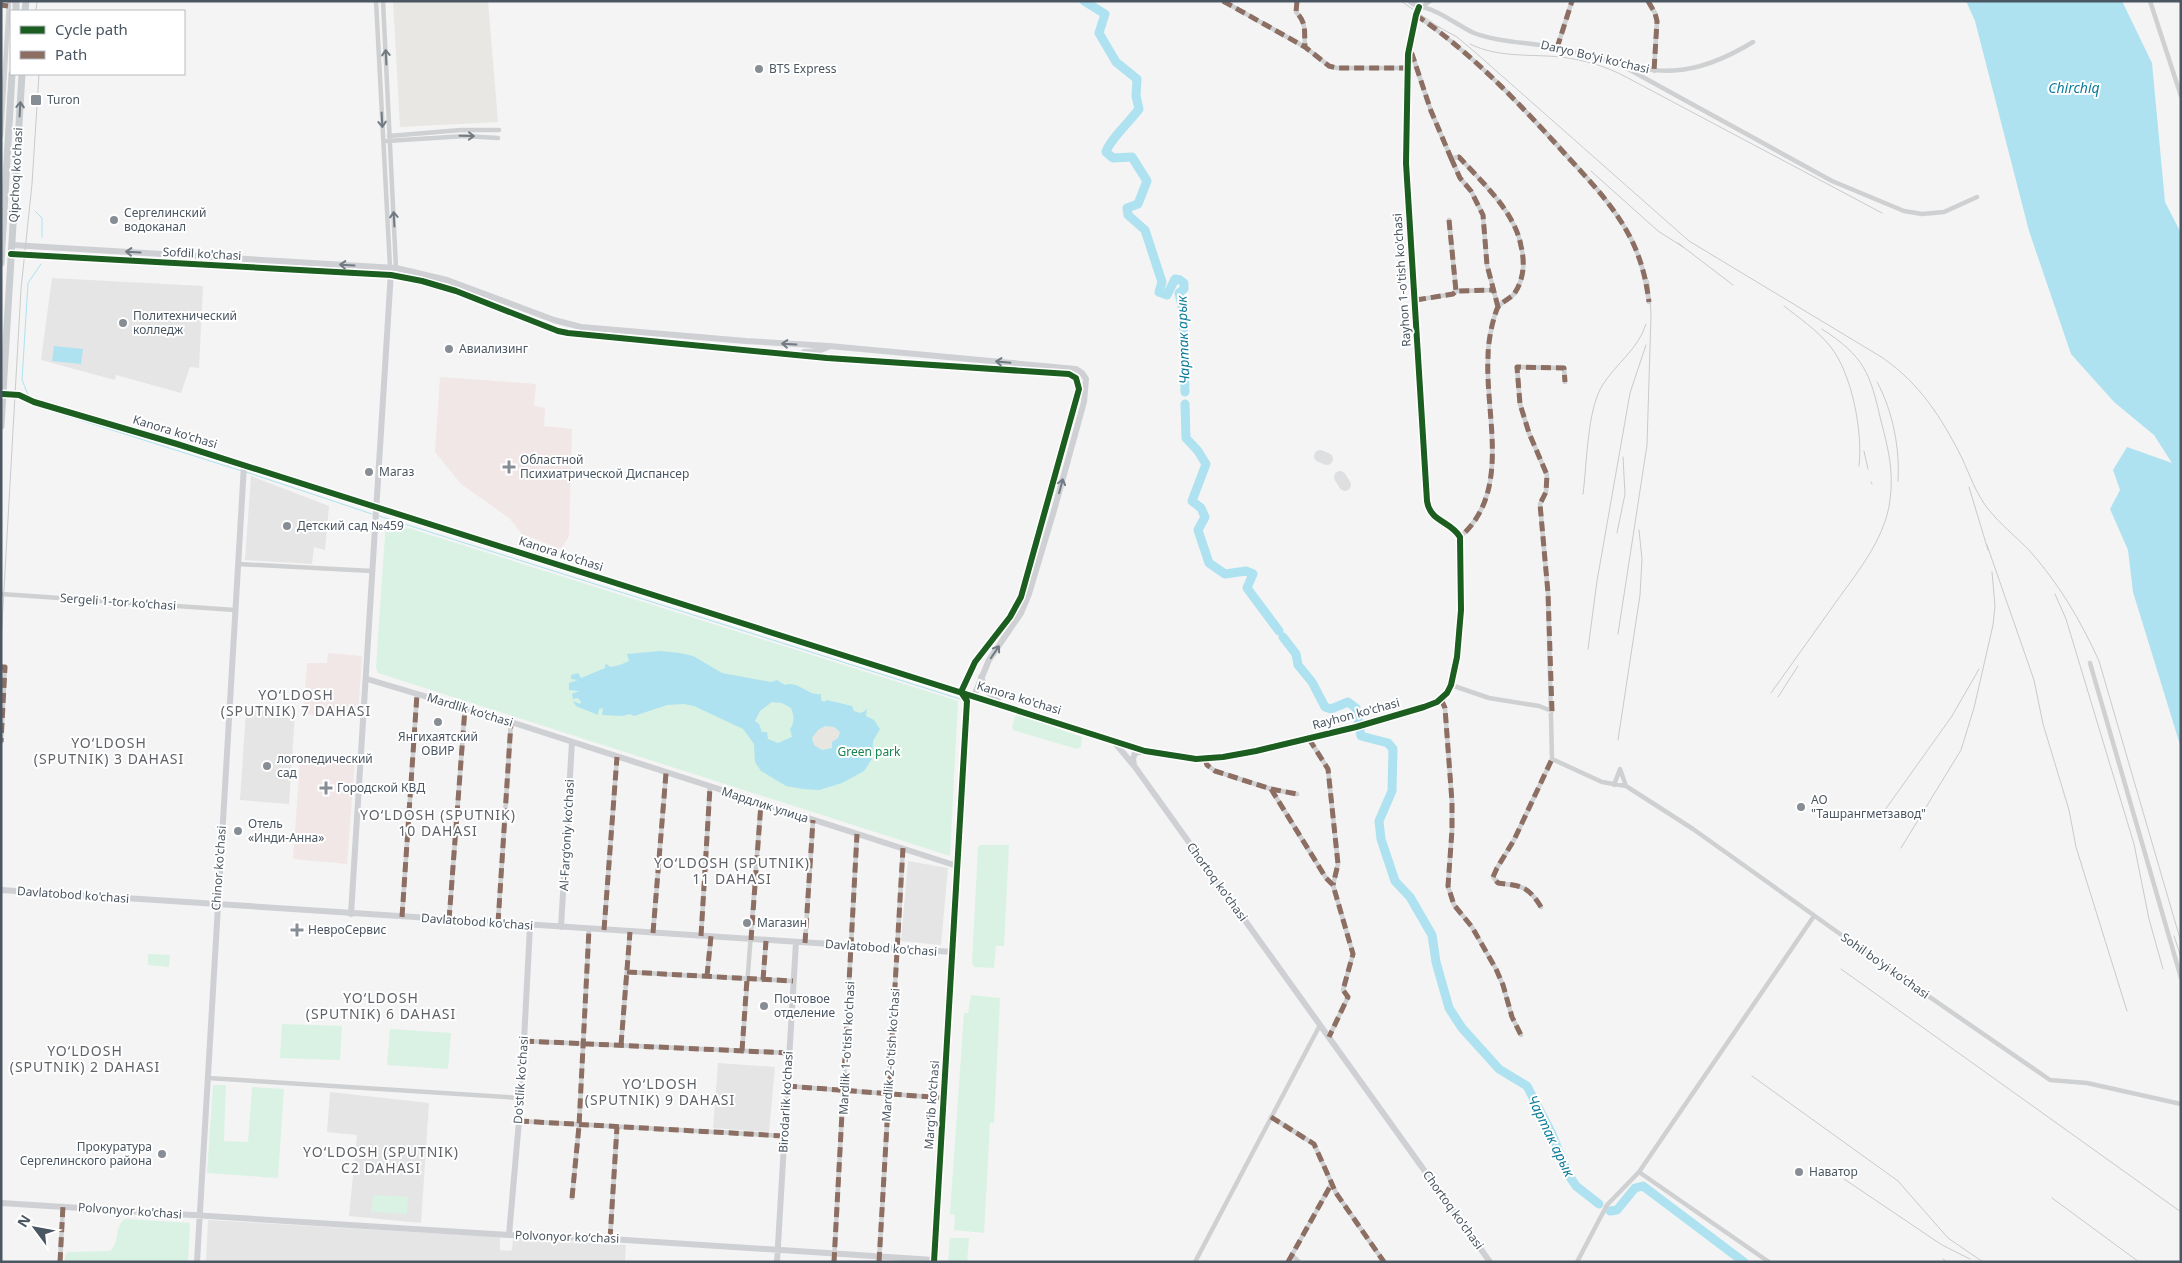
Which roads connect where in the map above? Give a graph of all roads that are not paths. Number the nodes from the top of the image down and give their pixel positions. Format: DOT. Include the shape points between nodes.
graph roads {
  1 [pos="376,1"];
  2 [pos="383,1"];
  3 [pos="1223,1"];
  4 [pos="1297,1"];
  5 [pos="1410,1"];
  6 [pos="1430,1"];
  7 [pos="1572,1"];
  8 [pos="1648,1"];
  9 [pos="2150,1"];
  10 [pos="9,4"];
  11 [pos="1,5"];
  12 [pos="1421,7"];
  13 [pos="1416,15"];
  14 [pos="1753,42"];
  15 [pos="1305,47"];
  16 [pos="1557,48"];
  17 [pos="1408,54"];
  18 [pos="1619,64"];
  19 [pos="1407,68"];
  20 [pos="1654,71"];
  21 [pos="12,75"];
  22 [pos="22,75"];
  23 [pos="2181,96"];
  24 [pos="500,130"];
  25 [pos="9,131"];
  26 [pos="18,132"];
  27 [pos="1,136"];
  28 [pos="390,138"];
  29 [pos="498,138"];
  30 [pos="383,139"];
  31 [pos="1451,158"];
  32 [pos="1977,197"];
  33 [pos="1449,220"];
  34 [pos="2,245"];
  35 [pos="12,245"];
  36 [pos="35,246"];
  37 [pos="2,254"];
  38 [pos="11,254"];
  39 [pos="35,256"];
  40 [pos="192,256"];
  41 [pos="1,263"];
  42 [pos="192,264"];
  43 [pos="393,268"];
  44 [pos="391,275"];
  45 [pos="1456,290"];
  46 [pos="1493,290"];
  47 [pos="1416,300"];
  48 [pos="1649,302"];
  49 [pos="1498,307"];
  50 [pos="829,346"];
  51 [pos="793,353"];
  52 [pos="1081,372"];
  53 [pos="3,374"];
  54 [pos="1076,378"];
  55 [pos="1565,382"];
  56 [pos="3,394"];
  57 [pos="1,426"];
  58 [pos="1067,451"];
  59 [pos="243,469"];
  60 [pos="1046,505"];
  61 [pos="1055,507"];
  62 [pos="375,512"];
  63 [pos="1460,537"];
  64 [pos="238,564"];
  65 [pos="372,571"];
  66 [pos="1,594"];
  67 [pos="235,610"];
  68 [pos="2090,663"];
  69 [pos="1,667"];
  70 [pos="981,677"];
  71 [pos="367,679"];
  72 [pos="1451,685"];
  73 [pos="961,692"];
  74 [pos="417,694"];
  75 [pos="974,696"];
  76 [pos="1441,699"];
  77 [pos="968,701"];
  78 [pos="1001,704"];
  79 [pos="465,708"];
  80 [pos="1552,711"];
  81 [pos="510,722"];
  82 [pos="1309,739"];
  83 [pos="1112,740"];
  84 [pos="1,742"];
  85 [pos="572,742"];
  86 [pos="1145,751"];
  87 [pos="618,757"];
  88 [pos="1205,759"];
  89 [pos="1552,759"];
  90 [pos="1135,767"];
  91 [pos="666,773"];
  92 [pos="1614,785"];
  93 [pos="1626,786"];
  94 [pos="710,787"];
  95 [pos="1271,789"];
  96 [pos="1297,794"];
  97 [pos="760,803"];
  98 [pos="813,820"];
  99 [pos="857,834"];
  100 [pos="903,848"];
  101 [pos="957,866"];
  102 [pos="1333,885"];
  103 [pos="1,890"];
  104 [pos="216,905"];
  105 [pos="1541,907"];
  106 [pos="351,914"];
  107 [pos="1814,916"];
  108 [pos="402,917"];
  109 [pos="449,920"];
  110 [pos="498,923"];
  111 [pos="530,926"];
  112 [pos="561,928"];
  113 [pos="589,929"];
  114 [pos="604,930"];
  115 [pos="630,932"];
  116 [pos="653,933"];
  117 [pos="701,936"];
  118 [pos="711,936"];
  119 [pos="751,940"];
  120 [pos="766,941"];
  121 [pos="796,942"];
  122 [pos="805,943"];
  123 [pos="852,946"];
  124 [pos="898,949"];
  125 [pos="953,952"];
  126 [pos="627,972"];
  127 [pos="707,976"];
  128 [pos="2181,978"];
  129 [pos="747,979"];
  130 [pos="763,980"];
  131 [pos="794,981"];
  132 [pos="1320,1025"];
  133 [pos="1521,1035"];
  134 [pos="1329,1037"];
  135 [pos="524,1042"];
  136 [pos="582,1044"];
  137 [pos="621,1045"];
  138 [pos="742,1051"];
  139 [pos="788,1053"];
  140 [pos="208,1078"];
  141 [pos="787,1086"];
  142 [pos="844,1091"];
  143 [pos="889,1095"];
  144 [pos="520,1098"];
  145 [pos="944,1098"];
  146 [pos="2181,1104"];
  147 [pos="1271,1117"];
  148 [pos="519,1121"];
  149 [pos="579,1126"];
  150 [pos="617,1127"];
  151 [pos="784,1136"];
  152 [pos="1639,1172"];
  153 [pos="1332,1183"];
  154 [pos="572,1198"];
  155 [pos="1,1203"];
  156 [pos="63,1206"];
  157 [pos="200,1216"];
  158 [pos="509,1235"];
  159 [pos="610,1239"];
  160 [pos="778,1249"];
  161 [pos="834,1253"];
  162 [pos="1292,1256"];
  163 [pos="879,1259"];
  164 [pos="934,1261"];
  165 [pos="60,1262"];
  166 [pos="197,1262"];
  167 [pos="777,1262"];
  168 [pos="834,1262"];
  169 [pos="1195,1262"];
  170 [pos="1288,1262"];
  171 [pos="1299,1262"];
  172 [pos="1384,1262"];
  173 [pos="1490,1262"];
  174 [pos="1577,1262"];
  175 [pos="1769,1262"];
  1 -- 30 [label="street, one-way"];
  28 -- 2 [label="street, one-way"];
  3 -- 15 [label="street"];
  4 -- 15 [label="street" via="1296,12 1304,22"];
  5 -- 12 [label="street, Daryo Boʻyi koʻchasi"];
  6 -- 12 [label="street"];
  7 -- 16 [label="street"];
  8 -- 20 [label="street" via="1657,21"];
  9 -- 23 [label="street"];
  10 -- 11 [label="street"];
  10 -- 27 [label="street, Qipchoq ko'chasi"];
  12 -- 13 [label="street, Rayhon 1-o'tish ko'chasi"];
  12 -- 16 [label="street, Daryo Boʻyi koʻchasi" via="1486,37"];
  13 -- 17 [label="street, Rayhon 1-o'tish ko'chasi"];
  13 -- 48 [label="street" via="1477,63 1601,193 1630,237 1645,274"];
  14 -- 20 [label="street, Daryo Boʻyi koʻchasi" via="1704,66 1680,71"];
  15 -- 19 [label="street" via="1329,66 1337,68"];
  16 -- 18 [label="street, Daryo Boʻyi koʻchasi"];
  17 -- 19 [label="street, Rayhon 1-o'tish ko'chasi"];
  17 -- 31 [label="street" via="1412,54"];
  18 -- 20 [label="street, Daryo Boʻyi koʻchasi"];
  18 -- 32 [label="street" via="1832,181 1904,211 1922,214 1944,212"];
  19 -- 47 [label="street, Rayhon 1-o'tish ko'chasi" via="1406,163"];
  21 -- 25 [label="main road, Qipchoq ko'chasi"];
  26 -- 22 [label="main road, Qipchoq ko'chasi, one-way"];
  24 -- 28 [label="street" via="460,130"];
  25 -- 26 [label="main road"];
  25 -- 34 [label="main road, Qipchoq ko'chasi"];
  26 -- 35 [label="main road, Qipchoq ko'chasi"];
  28 -- 29 [label="street, one-way"];
  28 -- 30 [label="street"];
  43 -- 28 [label="street, one-way"];
  30 -- 43 [label="street"];
  31 -- 46 [label="street" via="1483,215 1487,265"];
  31 -- 49 [label="street" via="1459,157 1506,210 1521,245 1523,275 1514,294"];
  33 -- 45 [label="street"];
  34 -- 35 [label="main road"];
  34 -- 37 [label="main road, Qipchoq ko'chasi"];
  34 -- 38 [label="main road"];
  35 -- 36 [label="street, Sofdil ko'chasi"];
  35 -- 38 [label="main road, Qipchoq ko'chasi"];
  36 -- 39 [label="street"];
  40 -- 36 [label="street, Sofdil ko'chasi, one-way"];
  37 -- 38 [label="main road"];
  37 -- 41 [label="main road, Qipchoq ko'chasi"];
  38 -- 39 [label="street, Sofdil ko'chasi"];
  38 -- 53 [label="main road, Qipchoq ko'chasi"];
  39 -- 42 [label="street, Sofdil ko'chasi"];
  40 -- 42 [label="street"];
  43 -- 40 [label="street, Sofdil ko'chasi, one-way"];
  42 -- 44 [label="street, Sofdil ko'chasi"];
  43 -- 44 [label="street"];
  50 -- 43 [label="street, Sofdil ko'chasi, one-way" via="581,327 561,323 447,280"];
  44 -- 51 [label="street, Sofdil ko'chasi" via="441,286 568,333"];
  44 -- 62 [label="street"];
  45 -- 46 [label="street, Rayhon 1-o'tish ko'chasi"];
  45 -- 47 [label="street, Rayhon 1-o'tish ko'chasi" via="1453,294"];
  46 -- 49 [label="street"];
  47 -- 63 [label="street, Rayhon 1-o'tish ko'chasi" via="1428,505 1435,517 1452,526"];
  49 -- 63 [label="street" via="1488,358 1490,488 1478,518"];
  50 -- 51 [label="street" via="818,351"];
  52 -- 50 [label="street, Sofdil ko'chasi, one-way" via="1069,368"];
  51 -- 54 [label="street" via="1069,374"];
  52 -- 54 [label="street"];
  52 -- 58 [label="street" via="1086,386"];
  53 -- 56 [label="main road, Qipchoq ko'chasi"];
  54 -- 58 [label="street" via="1079,389"];
  55 -- 80 [label="street" via="1564,368 1517,367 1520,404 1547,475 1546,492 1540,504 1548,593"];
  56 -- 57 [label="main road, Qipchoq ko'chasi"];
  56 -- 59 [label="street, Kanora ko'chasi" via="20,395"];
  58 -- 60 [label="street"];
  61 -- 58 [label="street, one-way"];
  59 -- 62 [label="street, Kanora ko'chasi"];
  59 -- 64 [label="street, Chinor ko'chasi"];
  60 -- 61 [label="street"];
  60 -- 73 [label="street" via="1018,602 975,662"];
  70 -- 61 [label="street, one-way" via="1027,601"];
  62 -- 65 [label="street"];
  62 -- 73 [label="street, Kanora ko'chasi"];
  63 -- 72 [label="street" via="1461,623"];
  64 -- 65 [label="street"];
  64 -- 67 [label="street, Chinor ko'chasi"];
  65 -- 71 [label="street"];
  66 -- 67 [label="street, Sergeli 1-tor ko'chasi"];
  67 -- 104 [label="street, Chinor ko'chasi"];
  68 -- 128 [label="street"];
  69 -- 84 [label="street" via="5,668"];
  70 -- 75 [label="street"];
  70 -- 78 [label="street" via="986,690"];
  71 -- 74 [label="street, Mardlik ko‘chasi"];
  71 -- 106 [label="street"];
  72 -- 76 [label="street"];
  72 -- 80 [label="street" via="1489,698"];
  73 -- 75 [label="street, Kanora ko'chasi"];
  73 -- 77 [label="street"];
  74 -- 79 [label="street, Mardlik ko‘chasi"];
  74 -- 108 [label="street"];
  75 -- 77 [label="street"];
  75 -- 78 [label="street, Kanora ko'chasi"];
  76 -- 82 [label="street, Rayhon ko'chasi" via="1424,707"];
  76 -- 133 [label="street" via="1445,708 1452,802 1448,886 1454,906 1479,937 1496,969"];
  77 -- 101 [label="street"];
  78 -- 83 [label="street, Kanora ko'chasi"];
  79 -- 81 [label="street, Mardlik ko‘chasi"];
  79 -- 109 [label="street"];
  80 -- 89 [label="street"];
  81 -- 85 [label="street, Mardlik ko‘chasi"];
  81 -- 110 [label="street"];
  82 -- 88 [label="street, Rayhon ko'chasi"];
  82 -- 102 [label="street" via="1328,769 1338,864"];
  83 -- 86 [label="street, Rayhon ko'chasi"];
  83 -- 90 [label="street, Chortoq ko'chasi"];
  85 -- 87 [label="street, Мардлик улица"];
  85 -- 112 [label="street, Al-Farg‘oniy ko‘chasi"];
  86 -- 88 [label="street, Rayhon ko'chasi"];
  86 -- 90 [label="street" via="1134,755"];
  87 -- 91 [label="street, Мардлик улица"];
  87 -- 114 [label="street"];
  88 -- 95 [label="street" via="1206,765 1215,770"];
  89 -- 92 [label="street"];
  89 -- 105 [label="street" via="1493,877 1498,883 1532,893"];
  90 -- 132 [label="street, Chortoq ko'chasi"];
  91 -- 94 [label="street, Мардлик улица"];
  91 -- 116 [label="street"];
  92 -- 93 [label="street"];
  92 -- 93 [label="street" via="1620,769"];
  93 -- 107 [label="street, Sohil bo'yi ko'chasi" via="1693,829"];
  94 -- 97 [label="street, Мардлик улица"];
  94 -- 117 [label="street"];
  95 -- 96 [label="street"];
  95 -- 102 [label="street"];
  97 -- 98 [label="street, Мардлик улица"];
  97 -- 119 [label="street"];
  98 -- 99 [label="street, Мардлик улица"];
  98 -- 122 [label="street"];
  99 -- 100 [label="street, Мардлик улица"];
  99 -- 123 [label="street, Mardlik 1-o'tish ko'chasi"];
  100 -- 101 [label="street, Мардлик улица"];
  100 -- 124 [label="street, Mardlik 2-o'tish ko'chasi"];
  101 -- 125 [label="street, Marg‘ib ko‘chasi"];
  102 -- 134 [label="street" via="1353,954 1343,990 1348,996"];
  103 -- 104 [label="street, Davlatobod ko'chasi"];
  104 -- 106 [label="street, Davlatobod ko'chasi"];
  104 -- 140 [label="street, Chinor ko'chasi"];
  106 -- 108 [label="street, Davlatobod ko'chasi"];
  107 -- 146 [label="street, Sohil bo'yi ko'chasi" via="2050,1080 2087,1083"];
  107 -- 152 [label="street"];
  108 -- 109 [label="street, Davlatobod ko'chasi"];
  109 -- 110 [label="street, Davlatobod ko'chasi"];
  110 -- 111 [label="street, Davlatobod ko'chasi"];
  111 -- 112 [label="street, Davlatobod ko'chasi"];
  111 -- 135 [label="street, Do'stlik ko'chasi"];
  112 -- 113 [label="street, Davlatobod ko'chasi"];
  113 -- 114 [label="street, Davlatobod ko'chasi"];
  113 -- 136 [label="street"];
  114 -- 115 [label="street, Davlatobod ko'chasi"];
  115 -- 116 [label="street, Davlatobod ko'chasi"];
  115 -- 126 [label="street"];
  116 -- 117 [label="street, Davlatobod ko'chasi"];
  117 -- 118 [label="street, Davlatobod ko'chasi"];
  118 -- 119 [label="street, Davlatobod ko'chasi"];
  118 -- 127 [label="street"];
  119 -- 120 [label="street, Davlatobod ko'chasi"];
  119 -- 129 [label="street"];
  120 -- 121 [label="street, Davlatobod ko'chasi"];
  120 -- 130 [label="street"];
  121 -- 122 [label="street, Davlatobod ko'chasi"];
  121 -- 131 [label="street, Birodarlik ko'chasi"];
  122 -- 123 [label="street, Davlatobod ko'chasi"];
  123 -- 124 [label="street, Davlatobod ko'chasi"];
  123 -- 142 [label="street, Mardlik 1-o'tish ko'chasi"];
  124 -- 125 [label="street, Davlatobod ko'chasi"];
  124 -- 143 [label="street, Mardlik 2-o'tish ko'chasi"];
  125 -- 145 [label="street, Marg‘ib ko‘chasi"];
  126 -- 127 [label="street"];
  126 -- 137 [label="street"];
  127 -- 129 [label="street"];
  129 -- 130 [label="street"];
  129 -- 138 [label="street"];
  130 -- 131 [label="street"];
  131 -- 139 [label="street, Birodarlik ko'chasi"];
  132 -- 134 [label="street, Chortoq ko'chasi"];
  132 -- 147 [label="street"];
  134 -- 173 [label="street, Chortoq ko'chasi"];
  135 -- 136 [label="street"];
  135 -- 144 [label="street, Do'stlik ko'chasi"];
  136 -- 137 [label="street"];
  136 -- 149 [label="street"];
  137 -- 138 [label="street"];
  138 -- 139 [label="street"];
  139 -- 141 [label="street, Birodarlik ko'chasi"];
  140 -- 144 [label="street"];
  140 -- 157 [label="street, Chinor ko'chasi"];
  141 -- 142 [label="street"];
  141 -- 151 [label="street, Birodarlik ko'chasi"];
  142 -- 143 [label="street"];
  142 -- 161 [label="street, Mardlik 1-o'tish ko'chasi"];
  143 -- 145 [label="street"];
  143 -- 163 [label="street, Mardlik 2-o'tish ko'chasi"];
  144 -- 148 [label="street, Do'stlik ko'chasi"];
  145 -- 164 [label="street, Marg‘ib ko‘chasi"];
  147 -- 153 [label="street" via="1314,1144"];
  147 -- 169 [label="street"];
  148 -- 149 [label="street"];
  148 -- 158 [label="street, Do'stlik ko'chasi"];
  149 -- 150 [label="street"];
  149 -- 154 [label="street"];
  150 -- 151 [label="street"];
  150 -- 159 [label="street"];
  151 -- 160 [label="street, Birodarlik ko'chasi"];
  152 -- 174 [label="street" via="1607,1205"];
  152 -- 175 [label="street"];
  153 -- 162 [label="street"];
  153 -- 172 [label="street"];
  155 -- 156 [label="street, Polvonyor ko'chasi"];
  156 -- 157 [label="street, Polvonyor ko'chasi"];
  156 -- 165 [label="street"];
  157 -- 158 [label="street, Polvonyor koʻchasi"];
  157 -- 166 [label="street, Chinor ko'chasi"];
  158 -- 159 [label="street, Polvonyor koʻchasi"];
  159 -- 160 [label="street, Polvonyor koʻchasi"];
  160 -- 161 [label="street, Polvonyor koʻchasi"];
  160 -- 167 [label="street, Birodarlik ko'chasi"];
  161 -- 163 [label="street, Polvonyor koʻchasi"];
  161 -- 168 [label="street, Mardlik 1-o'tish ko'chasi"];
  162 -- 170 [label="street"];
  162 -- 171 [label="street"];
  163 -- 164 [label="street, Polvonyor koʻchasi"];
}
